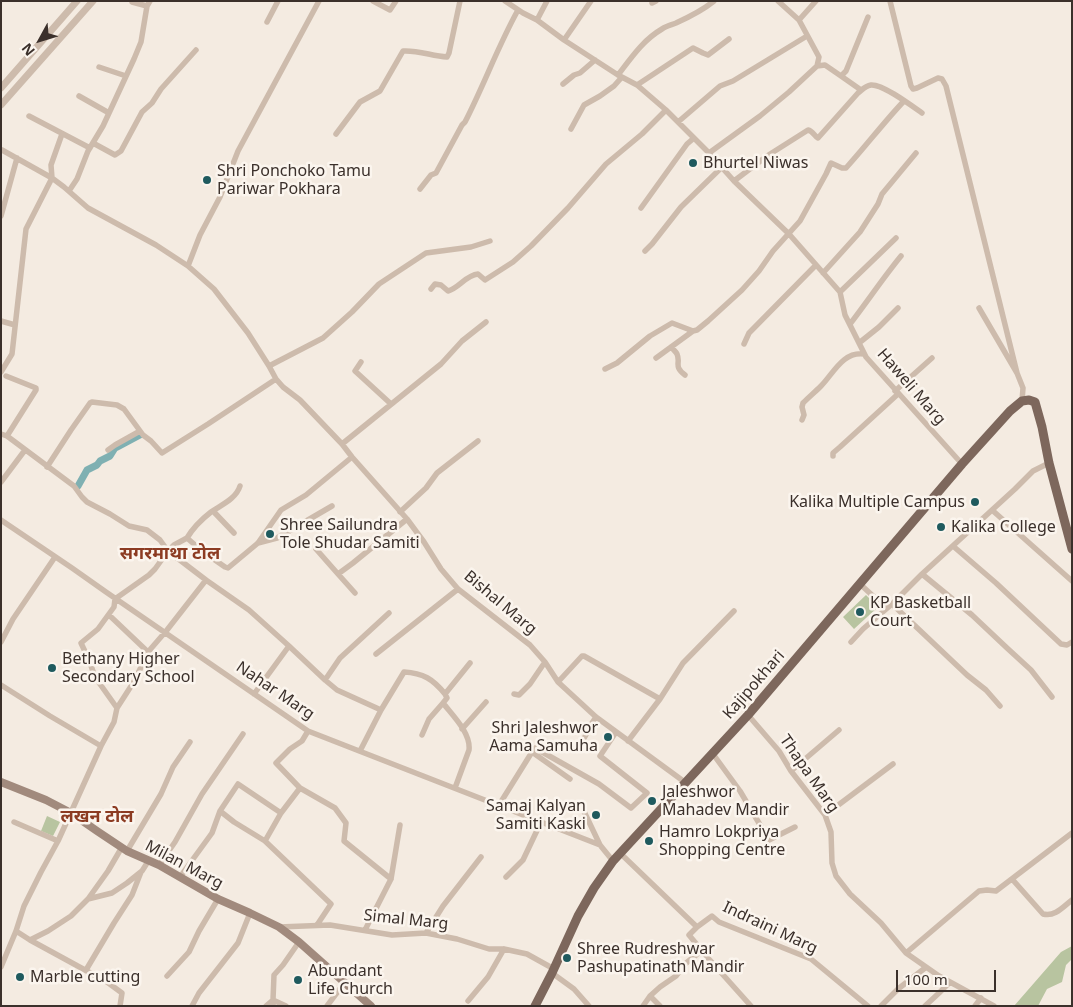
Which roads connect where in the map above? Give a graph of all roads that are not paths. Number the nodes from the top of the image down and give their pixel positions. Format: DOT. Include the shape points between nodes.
graph roads {
  1 [pos="76,1"];
  2 [pos="93,1"];
  3 [pos="278,1"];
  4 [pos="373,1"];
  5 [pos="396,1"];
  6 [pos="460,1"];
  7 [pos="505,1"];
  8 [pos="546,1"];
  9 [pos="591,1"];
  10 [pos="714,1"];
  11 [pos="778,1"];
  12 [pos="816,1"];
  13 [pos="890,1"];
  14 [pos="132,2"];
  15 [pos="318,3"];
  16 [pos="148,4"];
  17 [pos="518,10"];
  18 [pos="868,17"];
  19 [pos="537,20"];
  20 [pos="799,20"];
  21 [pos="267,22"];
  22 [pos="807,36"];
  23 [pos="564,40"];
  24 [pos="729,40"];
  25 [pos="196,50"];
  26 [pos="595,60"];
  27 [pos="817,66"];
  28 [pos="99,67"];
  29 [pos="126,76"];
  30 [pos="620,76"];
  31 [pos="842,76"];
  32 [pos="563,84"];
  33 [pos="637,85"];
  34 [pos="1,88"];
  35 [pos="861,90"];
  36 [pos="79,96"];
  37 [pos="904,101"];
  38 [pos="1,105"];
  39 [pos="666,110"];
  40 [pos="109,113"];
  41 [pos="922,113"];
  42 [pos="29,116"];
  43 [pos="678,122"];
  44 [pos="571,129"];
  45 [pos="62,134"];
  46 [pos="336,134"];
  47 [pos="694,138"];
  48 [pos="91,145"];
  49 [pos="2,150"];
  50 [pos="709,153"];
  51 [pos="916,153"];
  52 [pos="17,158"];
  53 [pos="722,167"];
  54 [pos="52,178"];
  55 [pos="734,181"];
  56 [pos="420,189"];
  57 [pos="69,191"];
  58 [pos="641,208"];
  59 [pos="1,216"];
  60 [pos="789,234"];
  61 [pos="896,238"];
  62 [pos="490,241"];
  63 [pos="645,251"];
  64 [pos="901,256"];
  65 [pos="816,265"];
  66 [pos="188,266"];
  67 [pos="823,273"];
  68 [pos="431,289"];
  69 [pos="840,292"];
  70 [pos="898,308"];
  71 [pos="979,308"];
  72 [pos="1,321"];
  73 [pos="486,322"];
  74 [pos="850,324"];
  75 [pos="15,325"];
  76 [pos="693,331"];
  77 [pos="859,343"];
  78 [pos="744,344"];
  79 [pos="671,347"];
  80 [pos="864,354"];
  81 [pos="656,358"];
  82 [pos="932,358"];
  83 [pos="361,362"];
  84 [pos="269,366"];
  85 [pos="605,369"];
  86 [pos="1017,373"];
  87 [pos="4,374"];
  88 [pos="684,375"];
  89 [pos="276,379"];
  90 [pos="896,393"];
  91 [pos="1022,400"];
  92 [pos="391,404"];
  93 [pos="802,420"];
  94 [pos="140,431"];
  95 [pos="4,435"];
  96 [pos="478,441"];
  97 [pos="342,444"];
  98 [pos="26,450"];
  99 [pos="108,450"];
  100 [pos="833,456"];
  101 [pos="352,457"];
  102 [pos="1050,463"];
  103 [pos="962,464"];
  104 [pos="47,467"];
  105 [pos="1,482"];
  106 [pos="240,486"];
  107 [pos="332,506"];
  108 [pos="992,510"];
  109 [pos="213,511"];
  110 [pos="400,512"];
  111 [pos="407,519"];
  112 [pos="1,520"];
  113 [pos="234,533"];
  114 [pos="186,538"];
  115 [pos="258,543"];
  116 [pos="953,546"];
  117 [pos="316,549"];
  118 [pos="1072,549"];
  119 [pos="168,550"];
  120 [pos="55,557"];
  121 [pos="338,574"];
  122 [pos="922,574"];
  123 [pos="206,580"];
  124 [pos="1072,581"];
  125 [pos="860,584"];
  126 [pos="458,589"];
  127 [pos="355,593"];
  128 [pos="117,598"];
  129 [pos="889,606"];
  130 [pos="734,611"];
  131 [pos="389,613"];
  132 [pos="109,615"];
  133 [pos="166,631"];
  134 [pos="1,642"];
  135 [pos="851,642"];
  136 [pos="1072,642"];
  137 [pos="289,646"];
  138 [pos="148,652"];
  139 [pos="376,654"];
  140 [pos="545,662"];
  141 [pos="470,663"];
  142 [pos="324,680"];
  143 [pos="558,682"];
  144 [pos="1,685"];
  145 [pos="254,694"];
  146 [pos="445,694"];
  147 [pos="514,694"];
  148 [pos="1052,698"];
  149 [pos="660,699"];
  150 [pos="486,702"];
  151 [pos="444,703"];
  152 [pos="1000,706"];
  153 [pos="117,708"];
  154 [pos="381,710"];
  155 [pos="748,715"];
  156 [pos="596,717"];
  157 [pos="462,729"];
  158 [pos="839,730"];
  159 [pos="308,731"];
  160 [pos="616,732"];
  161 [pos="242,734"];
  162 [pos="422,735"];
  163 [pos="628,741"];
  164 [pos="190,742"];
  165 [pos="101,746"];
  166 [pos="579,747"];
  167 [pos="360,751"];
  168 [pos="532,752"];
  169 [pos="713,754"];
  170 [pos="893,764"];
  171 [pos="791,771"];
  172 [pos="570,779"];
  173 [pos="1,782"];
  174 [pos="686,783"];
  175 [pos="300,788"];
  176 [pos="455,788"];
  177 [pos="580,803"];
  178 [pos="499,806"];
  179 [pos="220,811"];
  180 [pos="71,813"];
  181 [pos="281,814"];
  182 [pos="825,815"];
  183 [pos="14,822"];
  184 [pos="541,822"];
  185 [pos="400,825"];
  186 [pos="795,827"];
  187 [pos="1072,832"];
  188 [pos="58,841"];
  189 [pos="264,841"];
  190 [pos="600,845"];
  191 [pos="125,849"];
  192 [pos="620,853"];
  193 [pos="481,857"];
  194 [pos="149,860"];
  195 [pos="613,860"];
  196 [pos="159,865"];
  197 [pos="142,870"];
  198 [pos="506,877"];
  199 [pos="180,878"];
  200 [pos="391,879"];
  201 [pos="1012,879"];
  202 [pos="88,899"];
  203 [pos="218,899"];
  204 [pos="1072,900"];
  205 [pos="250,913"];
  206 [pos="317,925"];
  207 [pos="279,927"];
  208 [pos="697,927"];
  209 [pos="365,930"];
  210 [pos="16,931"];
  211 [pos="426,932"];
  212 [pos="30,940"];
  213 [pos="299,942"];
  214 [pos="504,949"];
  215 [pos="701,951"];
  216 [pos="906,954"];
  217 [pos="1,967"];
  218 [pos="925,968"];
  219 [pos="86,970"];
  220 [pos="553,971"];
  221 [pos="167,976"];
  222 [pos="345,982"];
  223 [pos="950,982"];
  224 [pos="650,996"];
  225 [pos="981,998"];
  226 [pos="468,1000"];
  227 [pos="273,1003"];
  228 [pos="120,1006"];
  229 [pos="192,1006"];
  230 [pos="266,1006"];
  231 [pos="286,1006"];
  232 [pos="327,1006"];
  233 [pos="371,1006"];
  234 [pos="535,1006"];
  235 [pos="589,1006"];
  236 [pos="643,1006"];
  237 [pos="660,1006"];
  238 [pos="752,1006"];
  239 [pos="868,1006"];
  240 [pos="881,1006"];
  241 [pos="925,1006"];
  242 [pos="974,1006"];
  243 [pos="994,1006"];
  1 -- 34 [label="street"];
  2 -- 38 [label="street"];
  3 -- 21 [label="street"];
  4 -- 5 [label="street" via="390,10"];
  6 -- 46 [label="street" via="447,57 402,51 380,91 360,102"];
  7 -- 17 [label="street"];
  8 -- 19 [label="street"];
  9 -- 23 [label="street"];
  10 -- 30 [label="street" via="699,12 656,32 638,49"];
  11 -- 20 [label="street"];
  12 -- 20 [label="street"];
  13 -- 86 [label="street" via="911,86 917,88 938,78 946,86"];
  14 -- 16 [label="street"];
  15 -- 66 [label="street" via="238,151"];
  16 -- 29 [label="street" via="141,42"];
  17 -- 19 [label="street"];
  17 -- 56 [label="street" via="465,122 436,173"];
  18 -- 31 [label="street"];
  19 -- 23 [label="street"];
  20 -- 22 [label="street"];
  22 -- 27 [label="street" via="819,57"];
  22 -- 43 [label="street" via="734,81 720,86"];
  23 -- 26 [label="street"];
  24 -- 33 [label="street" via="708,55 693,48"];
  25 -- 48 [label="street" via="142,112 121,151 115,155"];
  26 -- 30 [label="street"];
  26 -- 32 [label="street"];
  27 -- 31 [label="street" via="824,65"];
  27 -- 50 [label="street" via="760,116"];
  28 -- 29 [label="street"];
  29 -- 40 [label="street"];
  30 -- 33 [label="street"];
  30 -- 44 [label="street" via="614,86 584,105"];
  31 -- 35 [label="street"];
  33 -- 39 [label="street"];
  35 -- 37 [label="street" via="870,85 878,86"];
  35 -- 55 [label="street" via="818,138 808,130"];
  36 -- 40 [label="street"];
  37 -- 41 [label="street"];
  37 -- 60 [label="street" via="846,168 831,163 800,221"];
  39 -- 43 [label="street"];
  39 -- 68 [label="street" via="606,164 568,208 513,262 485,280 473,274 452,290 435,284"];
  40 -- 48 [label="street"];
  42 -- 45 [label="street"];
  43 -- 47 [label="street"];
  45 -- 48 [label="street"];
  45 -- 54 [label="street" via="51,165"];
  47 -- 50 [label="street"];
  47 -- 58 [label="street" via="686,144"];
  48 -- 57 [label="street"];
  49 -- 52 [label="street, Bishal Marg"];
  50 -- 53 [label="street"];
  51 -- 67 [label="street" via="882,194 860,232"];
  52 -- 54 [label="street, Bishal Marg"];
  52 -- 59 [label="street"];
  53 -- 55 [label="street"];
  53 -- 63 [label="street" via="681,207"];
  54 -- 57 [label="street, Bishal Marg"];
  54 -- 75 [label="street" via="26,229"];
  55 -- 60 [label="street"];
  57 -- 66 [label="street, Bishal Marg" via="88,208"];
  60 -- 65 [label="street"];
  60 -- 76 [label="street" via="742,290"];
  61 -- 69 [label="street"];
  62 -- 84 [label="street" via="426,253 379,284 323,338"];
  64 -- 74 [label="street"];
  65 -- 67 [label="street"];
  65 -- 78 [label="street" via="749,333"];
  66 -- 84 [label="street, Bishal Marg" via="214,289"];
  67 -- 69 [label="street"];
  69 -- 74 [label="street, Haweli Marg"];
  70 -- 77 [label="street"];
  71 -- 86 [label="street"];
  72 -- 75 [label="street"];
  73 -- 92 [label="street"];
  74 -- 77 [label="street, Haweli Marg"];
  75 -- 87 [label="street" via="12,354"];
  76 -- 79 [label="street"];
  76 -- 85 [label="street" via="672,323"];
  77 -- 80 [label="street, Haweli Marg"];
  79 -- 81 [label="street"];
  79 -- 88 [label="street" via="678,356 677,365"];
  80 -- 90 [label="street, Haweli Marg"];
  80 -- 93 [label="street" via="844,359 838,365 803,403"];
  82 -- 90 [label="street"];
  83 -- 92 [label="street" via="355,371"];
  84 -- 89 [label="street, Bishal Marg"];
  86 -- 91 [label="street" via="1023,388"];
  87 -- 95 [label="street" via="36,390"];
  89 -- 94 [label="street" via="162,453"];
  89 -- 97 [label="street, Bishal Marg"];
  90 -- 100 [label="street"];
  90 -- 103 [label="street, Haweli Marg"];
  91 -- 102 [label="main road" via="1035,402"];
  91 -- 103 [label="main road, Kajipokhari"];
  92 -- 97 [label="street"];
  94 -- 99 [label="street"];
  94 -- 104 [label="street" via="124,409 92,402"];
  95 -- 98 [label="street"];
  96 -- 110 [label="street" via="438,473"];
  97 -- 101 [label="street, Bishal Marg"];
  98 -- 104 [label="street"];
  98 -- 105 [label="street"];
  101 -- 110 [label="street, Bishal Marg"];
  101 -- 115 [label="street" via="306,495 281,510"];
  102 -- 108 [label="street" via="1033,471"];
  102 -- 118 [label="main road"];
  103 -- 125 [label="main road, Kajipokhari"];
  104 -- 119 [label="street" via="74,486 87,502 129,526 147,530"];
  106 -- 109 [label="street" via="224,505"];
  107 -- 115 [label="street" via="277,538"];
  108 -- 116 [label="street"];
  108 -- 124 [label="street"];
  109 -- 113 [label="street"];
  109 -- 114 [label="street"];
  110 -- 111 [label="street, Bishal Marg"];
  111 -- 121 [label="street"];
  111 -- 126 [label="street, Bishal Marg"];
  112 -- 120 [label="street, Nahar Marg"];
  114 -- 115 [label="street" via="226,568"];
  114 -- 119 [label="street"];
  116 -- 122 [label="street"];
  116 -- 136 [label="street" via="1056,640 1067,645"];
  117 -- 121 [label="street"];
  119 -- 123 [label="street"];
  119 -- 128 [label="street" via="152,572"];
  120 -- 128 [label="street, Nahar Marg"];
  120 -- 134 [label="street"];
  121 -- 127 [label="street"];
  122 -- 129 [label="street"];
  122 -- 148 [label="street" via="1031,670"];
  123 -- 133 [label="street"];
  123 -- 137 [label="street" via="249,610"];
  125 -- 129 [label="street"];
  125 -- 155 [label="main road, Kajipokhari"];
  126 -- 139 [label="street"];
  126 -- 140 [label="street, Bishal Marg" via="530,645"];
  128 -- 132 [label="street"];
  128 -- 133 [label="street, Nahar Marg"];
  129 -- 135 [label="street"];
  129 -- 152 [label="street" via="986,690"];
  130 -- 149 [label="street" via="682,663"];
  131 -- 142 [label="street" via="340,658"];
  132 -- 138 [label="street"];
  132 -- 153 [label="street" via="81,643 95,677"];
  133 -- 138 [label="street"];
  133 -- 145 [label="street, Nahar Marg"];
  137 -- 142 [label="street"];
  137 -- 145 [label="street"];
  138 -- 153 [label="street"];
  140 -- 143 [label="street, Bishal Marg"];
  140 -- 147 [label="street" via="530,684 519,695"];
  141 -- 146 [label="street"];
  142 -- 154 [label="street" via="337,690"];
  143 -- 149 [label="street" via="584,656"];
  143 -- 156 [label="street, Bishal Marg"];
  144 -- 165 [label="street"];
  145 -- 159 [label="street, Nahar Marg"];
  146 -- 151 [label="street"];
  146 -- 154 [label="street" via="430,679 404,672"];
  149 -- 163 [label="street"];
  150 -- 157 [label="street"];
  151 -- 157 [label="street"];
  151 -- 162 [label="street" via="429,720"];
  153 -- 165 [label="street" via="114,722"];
  154 -- 167 [label="street"];
  155 -- 169 [label="main road, Kajipokhari"];
  155 -- 171 [label="street, Thapa Marg" via="779,751"];
  156 -- 160 [label="street, Bishal Marg"];
  156 -- 166 [label="street"];
  157 -- 176 [label="street" via="470,744"];
  158 -- 171 [label="street"];
  159 -- 167 [label="street, Nahar Marg"];
  159 -- 175 [label="street" via="302,741 276,763"];
  160 -- 163 [label="street, Bishal Marg"];
  160 -- 168 [label="street" via="600,756 647,793 631,808 576,770 535,748"];
  161 -- 196 [label="street"];
  163 -- 174 [label="street, Bishal Marg"];
  164 -- 191 [label="street"];
  165 -- 180 [label="street"];
  167 -- 176 [label="street, Nahar Marg"];
  168 -- 172 [label="street"];
  168 -- 178 [label="street"];
  169 -- 174 [label="main road, Kajipokhari"];
  169 -- 186 [label="street" via="740,790 769,840"];
  170 -- 182 [label="street"];
  171 -- 182 [label="street, Thapa Marg"];
  173 -- 180 [label="main road, Milan Marg"];
  174 -- 192 [label="main road, Kajipokhari"];
  175 -- 181 [label="street"];
  175 -- 200 [label="street" via="335,808 346,823 344,840"];
  176 -- 178 [label="street, Nahar Marg"];
  177 -- 190 [label="street"];
  178 -- 184 [label="street, Nahar Marg"];
  179 -- 181 [label="street" via="238,784"];
  179 -- 189 [label="street"];
  179 -- 199 [label="street" via="212,833"];
  180 -- 188 [label="street"];
  180 -- 191 [label="main road, Milan Marg"];
  181 -- 189 [label="street"];
  182 -- 216 [label="street, Thapa Marg" via="836,876"];
  183 -- 188 [label="street"];
  184 -- 190 [label="street, Nahar Marg"];
  184 -- 198 [label="street" via="523,860"];
  185 -- 200 [label="street"];
  187 -- 201 [label="street"];
  188 -- 210 [label="street" via="24,906"];
  189 -- 206 [label="street" via="331,904"];
  190 -- 195 [label="street, Nahar Marg"];
  191 -- 194 [label="main road, Milan Marg"];
  191 -- 202 [label="street"];
  192 -- 195 [label="main road, Kajipokhari"];
  192 -- 208 [label="street"];
  193 -- 211 [label="street"];
  194 -- 196 [label="main road, Milan Marg"];
  194 -- 197 [label="street"];
  195 -- 220 [label="main road, Kajipokhari" via="578,916"];
  196 -- 199 [label="main road, Milan Marg"];
  197 -- 202 [label="street" via="112,893"];
  197 -- 219 [label="street" via="132,895"];
  199 -- 203 [label="main road, Milan Marg"];
  200 -- 209 [label="street"];
  201 -- 204 [label="street" via="1044,914 1054,914"];
  201 -- 216 [label="street" via="996,891 979,891"];
  202 -- 212 [label="street" via="70,916"];
  203 -- 205 [label="main road, Milan Marg"];
  203 -- 221 [label="street" via="189,952"];
  205 -- 207 [label="main road, Milan Marg"];
  205 -- 229 [label="street" via="238,943"];
  206 -- 207 [label="street, Simal Marg"];
  206 -- 209 [label="street, Simal Marg"];
  207 -- 213 [label="main road, Milan Marg"];
  208 -- 215 [label="street" via="689,935"];
  208 -- 239 [label="street, Indraini Marg" via="712,916 719,922 811,959"];
  209 -- 211 [label="street, Simal Marg" via="392,935"];
  210 -- 212 [label="street"];
  210 -- 217 [label="street"];
  211 -- 214 [label="street, Simal Marg" via="488,949"];
  212 -- 219 [label="street"];
  213 -- 222 [label="main road, Milan Marg"];
  213 -- 227 [label="street" via="274,975"];
  214 -- 220 [label="street, Simal Marg" via="527,954"];
  214 -- 226 [label="street" via="488,977"];
  215 -- 224 [label="street"];
  215 -- 238 [label="street"];
  216 -- 218 [label="street, Thapa Marg"];
  218 -- 223 [label="street, Thapa Marg"];
  218 -- 240 [label="street"];
  219 -- 228 [label="street" via="122,993"];
  220 -- 234 [label="main road, Kajipokhari"];
  220 -- 235 [label="street, Simal Marg"];
  222 -- 232 [label="street"];
  222 -- 233 [label="main road, Milan Marg"];
  223 -- 225 [label="street, Thapa Marg"];
  223 -- 241 [label="street"];
  224 -- 236 [label="street"];
  224 -- 237 [label="street"];
  225 -- 242 [label="street"];
  225 -- 243 [label="street, Thapa Marg"];
  227 -- 230 [label="street"];
  227 -- 231 [label="street"];
}
